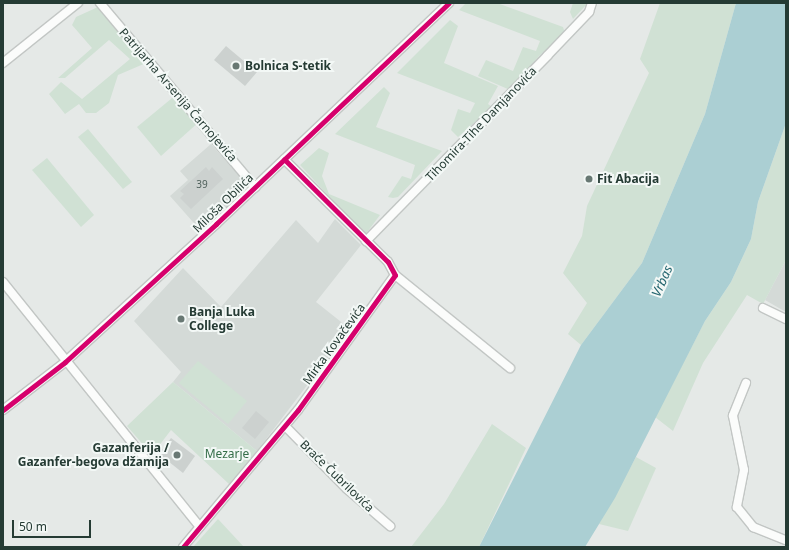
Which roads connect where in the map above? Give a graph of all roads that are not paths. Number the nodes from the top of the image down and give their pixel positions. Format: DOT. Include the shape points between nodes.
graph roads {
  1 [pos="78,3"];
  2 [pos="100,3"];
  3 [pos="449,3"];
  4 [pos="592,3"];
  5 [pos="3,63"];
  6 [pos="284,159"];
  7 [pos="255,187"];
  8 [pos="366,240"];
  9 [pos="395,275"];
  10 [pos="3,282"];
  11 [pos="763,308"];
  12 [pos="786,319"];
  13 [pos="66,362"];
  14 [pos="510,368"];
  15 [pos="746,383"];
  16 [pos="3,410"];
  17 [pos="285,426"];
  18 [pos="390,526"];
  19 [pos="200,527"];
  20 [pos="786,540"];
  21 [pos="183,547"];
  1 -- 5 [label="street"];
  2 -- 7 [label="street, Patrijarha Arsenija Čarnojevića"];
  3 -- 6 [label="street, Miloša Obilića"];
  4 -- 8 [label="street, Tihomira-Tihe Damjanovića" via="589,12"];
  6 -- 7 [label="street, Miloša Obilića"];
  6 -- 8 [label="street"];
  7 -- 13 [label="street, Miloša Obilića"];
  8 -- 9 [label="street" via="388,262"];
  9 -- 14 [label="street"];
  9 -- 17 [label="street, Mirka Kovačevića"];
  10 -- 13 [label="street"];
  11 -- 12 [label="street"];
  13 -- 16 [label="street, Miloša Obilića"];
  13 -- 19 [label="street"];
  15 -- 20 [label="street" via="733,416 744,470 737,507 753,527"];
  17 -- 18 [label="street, Braće Čubrilovića" via="347,489"];
  17 -- 19 [label="street, Mirka Kovačevića"];
  19 -- 21 [label="street, Mirka Kovačevića"];
}
